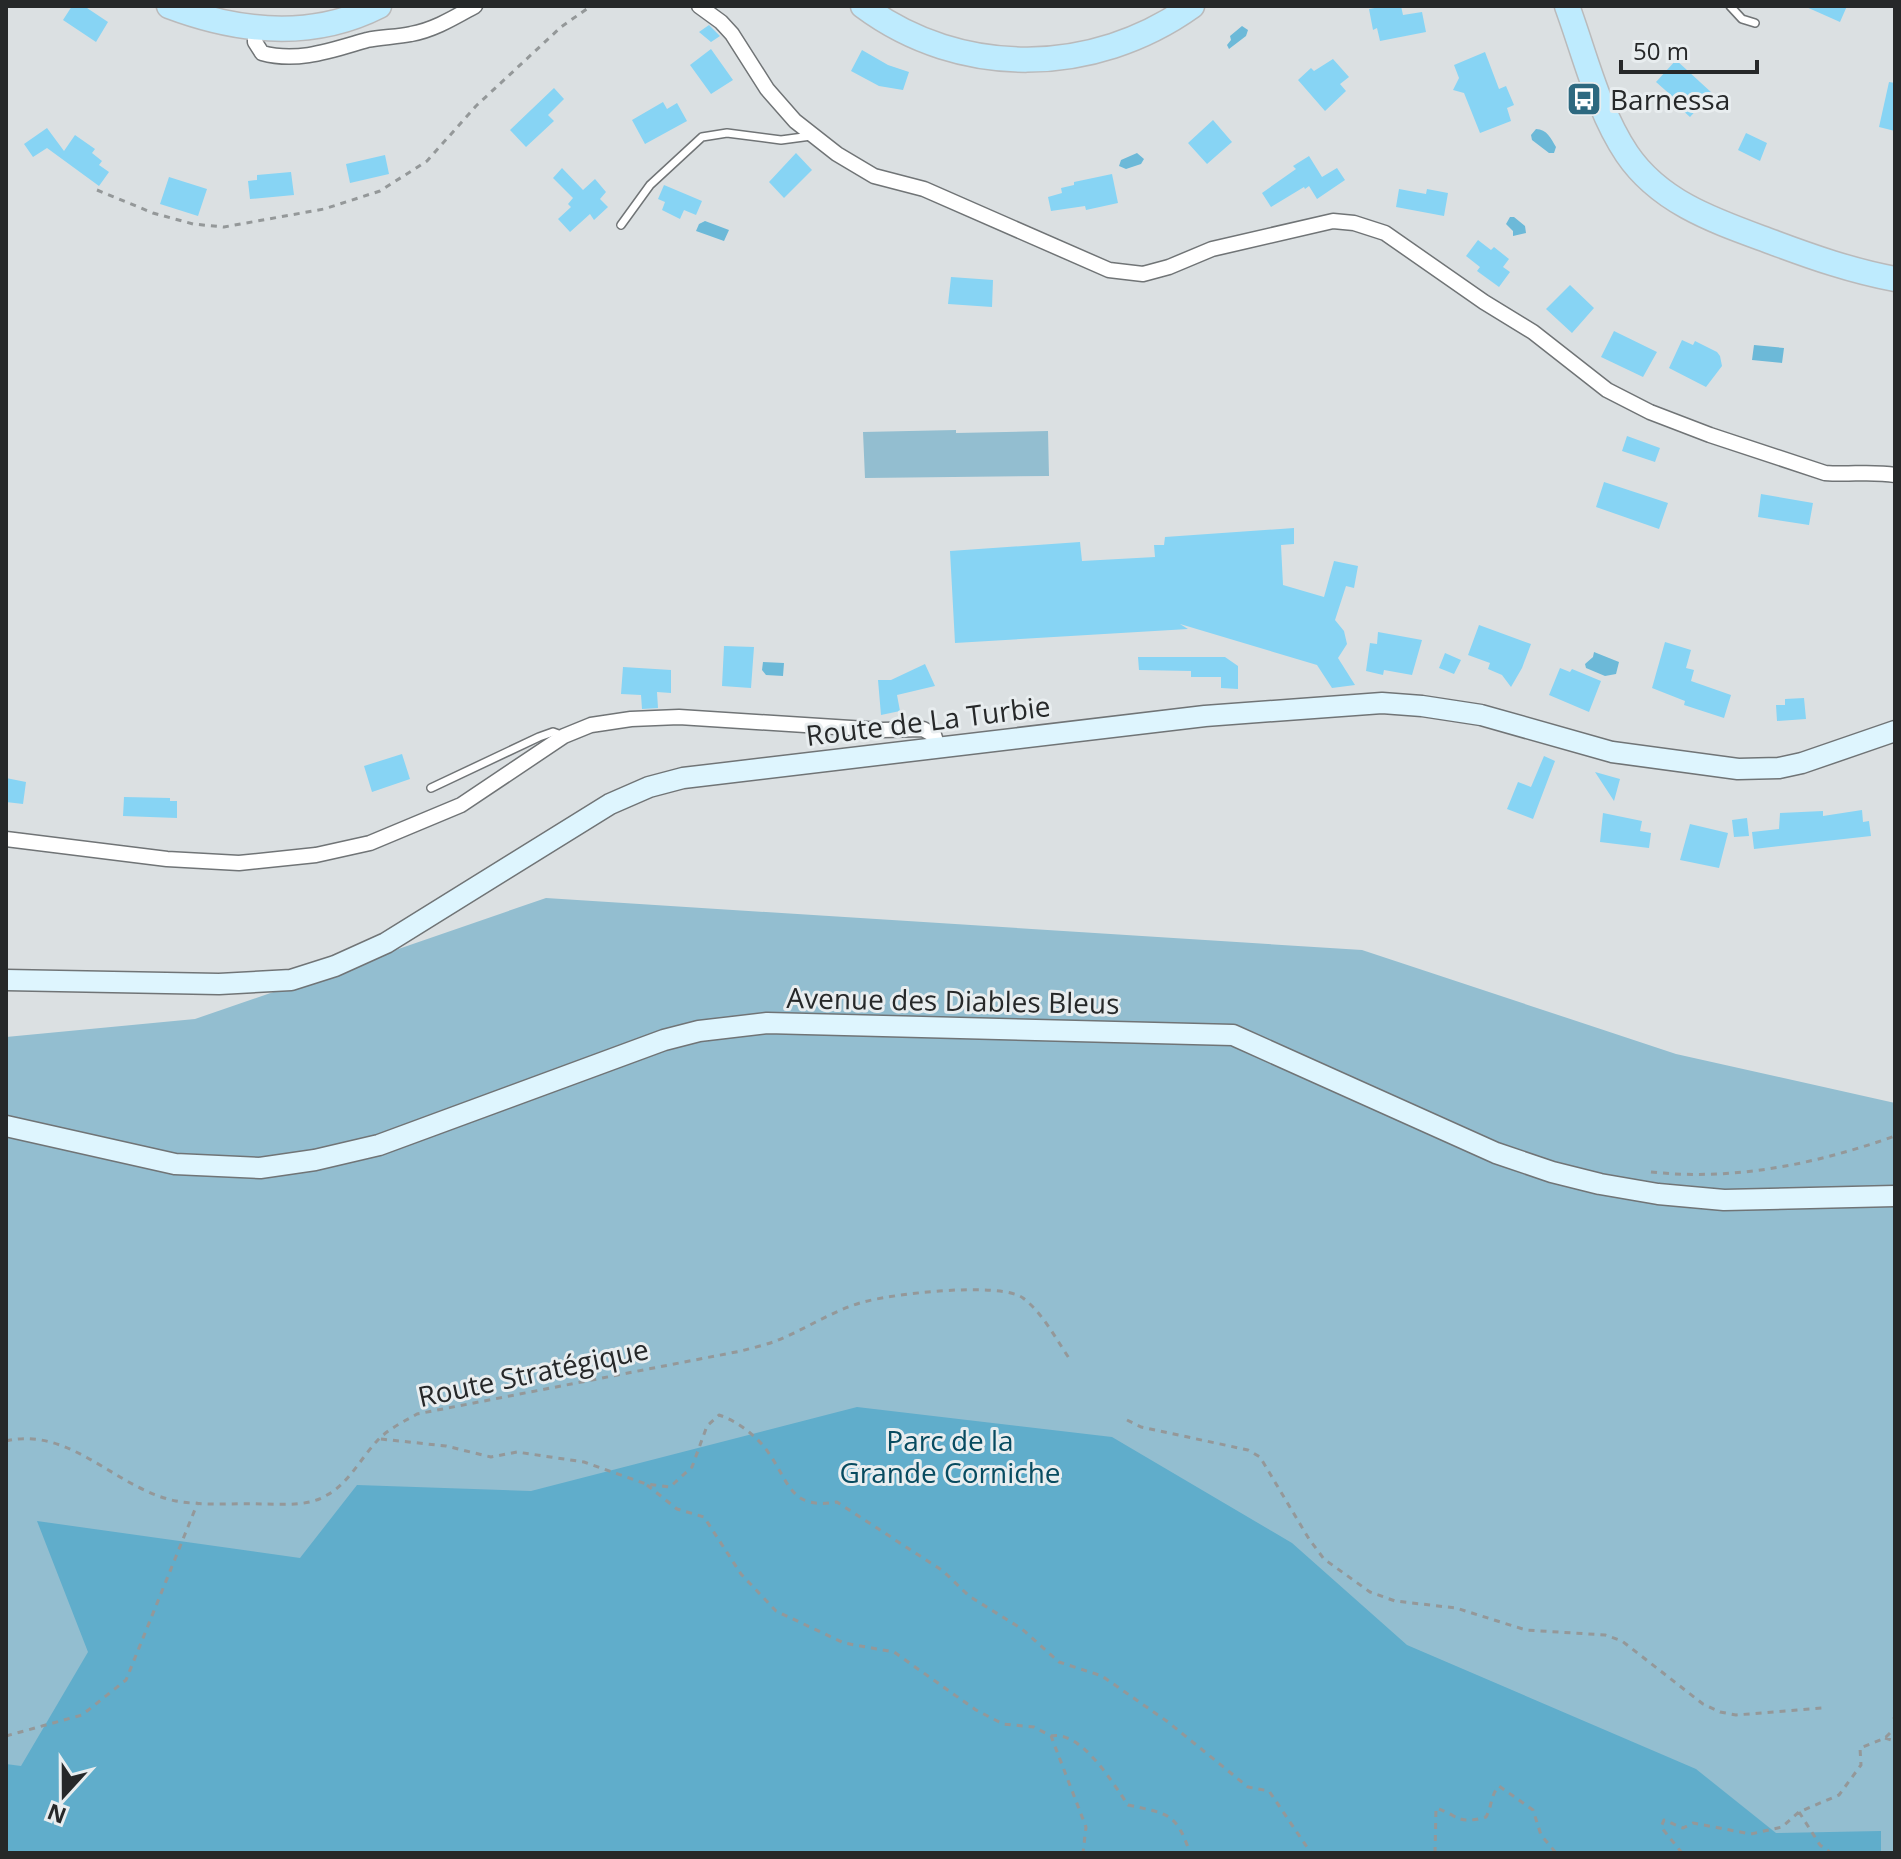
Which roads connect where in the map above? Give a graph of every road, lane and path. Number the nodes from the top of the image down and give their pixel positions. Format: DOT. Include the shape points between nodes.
graph roads {
  1 [pos="379,6"];
  2 [pos="475,6"];
  3 [pos="591,6"];
  4 [pos="699,6"];
  5 [pos="863,6"];
  6 [pos="1192,6"];
  7 [pos="1567,6"];
  8 [pos="1730,6"];
  9 [pos="185,9"];
  10 [pos="1755,23"];
  11 [pos="255,29"];
  12 [pos="811,136"];
  13 [pos="97,190"];
  14 [pos="621,225"];
  15 [pos="1895,279"];
  16 [pos="1895,475"];
  17 [pos="1895,731"];
  18 [pos="564,736"];
  19 [pos="938,747"];
  20 [pos="431,788"];
  21 [pos="6,839"];
  22 [pos="6,980"];
  23 [pos="6,1126"];
  24 [pos="1895,1136"];
  25 [pos="1639,1170"];
  26 [pos="1895,1196"];
  27 [pos="1071,1361"];
  28 [pos="1127,1420"];
  29 [pos="379,1439"];
  30 [pos="6,1441"];
  31 [pos="646,1484"];
  32 [pos="198,1502"];
  33 [pos="1822,1708"];
  34 [pos="1895,1728"];
  35 [pos="6,1736"];
  36 [pos="1051,1736"];
  37 [pos="1885,1738"];
  38 [pos="1895,1741"];
  39 [pos="1799,1812"];
  40 [pos="1083,1853"];
  41 [pos="1190,1853"];
  42 [pos="1311,1853"];
  43 [pos="1435,1853"];
  44 [pos="1556,1853"];
  45 [pos="1682,1853"];
  46 [pos="1831,1853"];
  1 -- 11 [label="main road" via="312,27"];
  2 -- 11 [label="street" via="414,33 281,58 262,53"];
  3 -- 13 [label="path" via="476,106 427,161 380,191 324,209 224,227 153,213"];
  4 -- 12 [label="street" via="732,34 767,89"];
  5 -- 6 [label="main road" via="932,43 1038,60 1102,51 1136,39"];
  7 -- 15 [label="main road" via="1616,137 1645,176 1701,215 1825,262"];
  8 -- 10 [label="lane" via="1742,19"];
  9 -- 11 [label="main road" via="226,25"];
  12 -- 14 [label="lane" via="702,137 650,185"];
  12 -- 16 [label="street" via="874,176 924,189 1109,270 1143,274 1212,249 1333,221 1354,223 1385,233 1533,332 1607,390 1650,412 1825,473"];
  17 -- 19 [label="main road, Route de La Turbie" via="1802,763 1738,769 1612,752 1481,715 1382,703 1205,716"];
  18 -- 19 [label="street" via="591,725 679,717 923,729 934,735"];
  18 -- 20 [label="lane" via="553,732 539,737"];
  18 -- 21 [label="street" via="461,805 370,843 316,855 239,863"];
  19 -- 22 [label="main road, Route de La Turbie" via="683,778 649,787 610,804 386,943 291,980"];
  23 -- 26 [label="main road, Avenue des Diables Bleus" via="175,1164 260,1168 379,1145 699,1031 767,1023 1233,1035 1496,1153 1552,1172 1658,1194 1724,1200"];
  24 -- 25 [label="path" via="1830,1156 1737,1174"];
  27 -- 29 [label="path, Route Stratégique" via="1034,1309 1008,1291 911,1294 861,1302 741,1351 417,1414"];
  28 -- 33 [label="path" via="1260,1457 1324,1559 1370,1592 1395,1601 1456,1608 1526,1630 1605,1635 1622,1641 1720,1712"];
  29 -- 31 [label="path" via="491,1457 517,1452 584,1462"];
  29 -- 32 [label="path, Route Stratégique" via="347,1478 316,1500"];
  30 -- 32 [label="path, Route Stratégique" via="54,1443 86,1455 135,1486 175,1501"];
  31 -- 36 [label="path" via="677,1509 704,1517 741,1574 776,1611 844,1643 894,1652 976,1710 1003,1724 1034,1727"];
  31 -- 42 [label="path" via="670,1487 692,1467 707,1426 719,1415 734,1420 767,1450 797,1495 816,1506 837,1502 885,1532 1022,1629 1059,1662 1102,1676 1248,1787 1269,1791"];
  32 -- 35 [label="path" via="126,1680 82,1715"];
  34 -- 37 [label="path"];
  36 -- 40 [label="path" via="1086,1827"];
  36 -- 41 [label="path" via="1072,1738 1128,1805 1167,1814 1183,1830"];
  37 -- 38 [label="path"];
  37 -- 39 [label="path" via="1860,1748 1861,1765 1839,1795"];
  39 -- 45 [label="path" via="1782,1827 1751,1834 1693,1823 1683,1828 1664,1820 1661,1827"];
  39 -- 46 [label="path"];
  43 -- 44 [label="path" via="1436,1808 1456,1820 1486,1817 1499,1786 1533,1810 1541,1835"];
}
